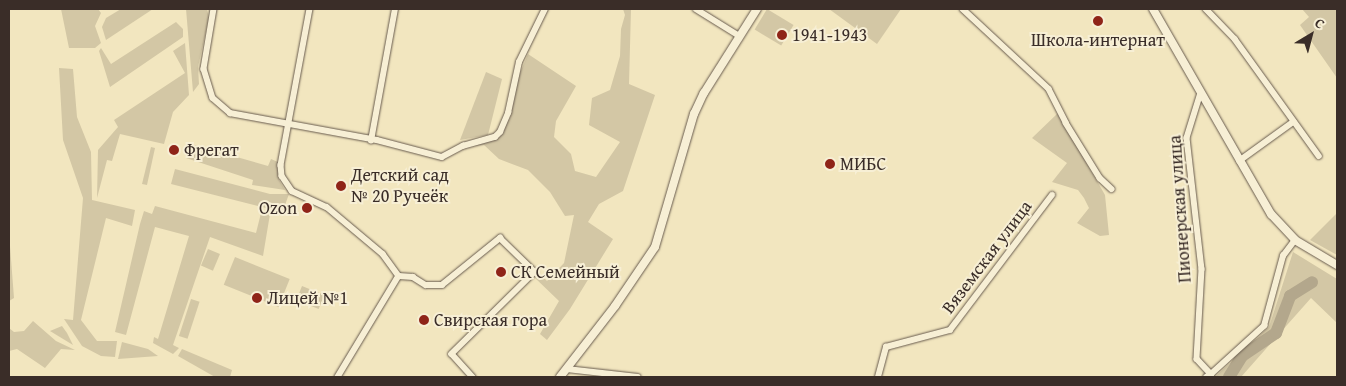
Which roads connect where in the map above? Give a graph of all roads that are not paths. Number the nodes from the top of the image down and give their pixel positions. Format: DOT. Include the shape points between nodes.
graph roads {
  1 [pos="214,9"];
  2 [pos="310,9"];
  3 [pos="395,9"];
  4 [pos="545,9"];
  5 [pos="696,9"];
  6 [pos="757,9"];
  7 [pos="963,9"];
  8 [pos="1153,9"];
  9 [pos="1206,9"];
  10 [pos="738,36"];
  11 [pos="1201,93"];
  12 [pos="1294,122"];
  13 [pos="289,124"];
  14 [pos="371,141"];
  15 [pos="1319,156"];
  16 [pos="1239,161"];
  17 [pos="1112,189"];
  18 [pos="1052,195"];
  19 [pos="1295,240"];
  20 [pos="1337,265"];
  21 [pos="399,276"];
  22 [pos="567,369"];
  23 [pos="1209,376"];
  24 [pos="338,377"];
  25 [pos="473,377"];
  26 [pos="560,377"];
  27 [pos="638,377"];
  28 [pos="878,377"];
  1 -- 13 [label="street" via="204,69 213,98 230,113"];
  2 -- 13 [label="street"];
  3 -- 14 [label="street"];
  4 -- 14 [label="street" via="518,62 508,114 495,138 463,146 442,157"];
  5 -- 10 [label="street"];
  6 -- 10 [label="street"];
  7 -- 17 [label="street" via="1049,89 1100,178"];
  8 -- 11 [label="street"];
  9 -- 12 [label="street" via="1235,39"];
  10 -- 22 [label="street" via="694,114 654,247"];
  11 -- 16 [label="street"];
  11 -- 23 [label="street, Пионерская улица" via="1186,138 1202,269 1197,359"];
  12 -- 15 [label="street"];
  12 -- 16 [label="street"];
  13 -- 14 [label="street"];
  13 -- 21 [label="street" via="281,165 285,184 292,192 327,207 383,254"];
  16 -- 19 [label="street" via="1271,214"];
  18 -- 28 [label="street, Вяземская улица" via="950,330 886,347"];
  19 -- 20 [label="street"];
  19 -- 23 [label="street" via="1283,256 1264,326"];
  21 -- 24 [label="street"];
  21 -- 25 [label="street" via="413,277 426,285 442,285 500,238 535,272 452,354"];
  22 -- 26 [label="street"];
  22 -- 27 [label="street"];
}
